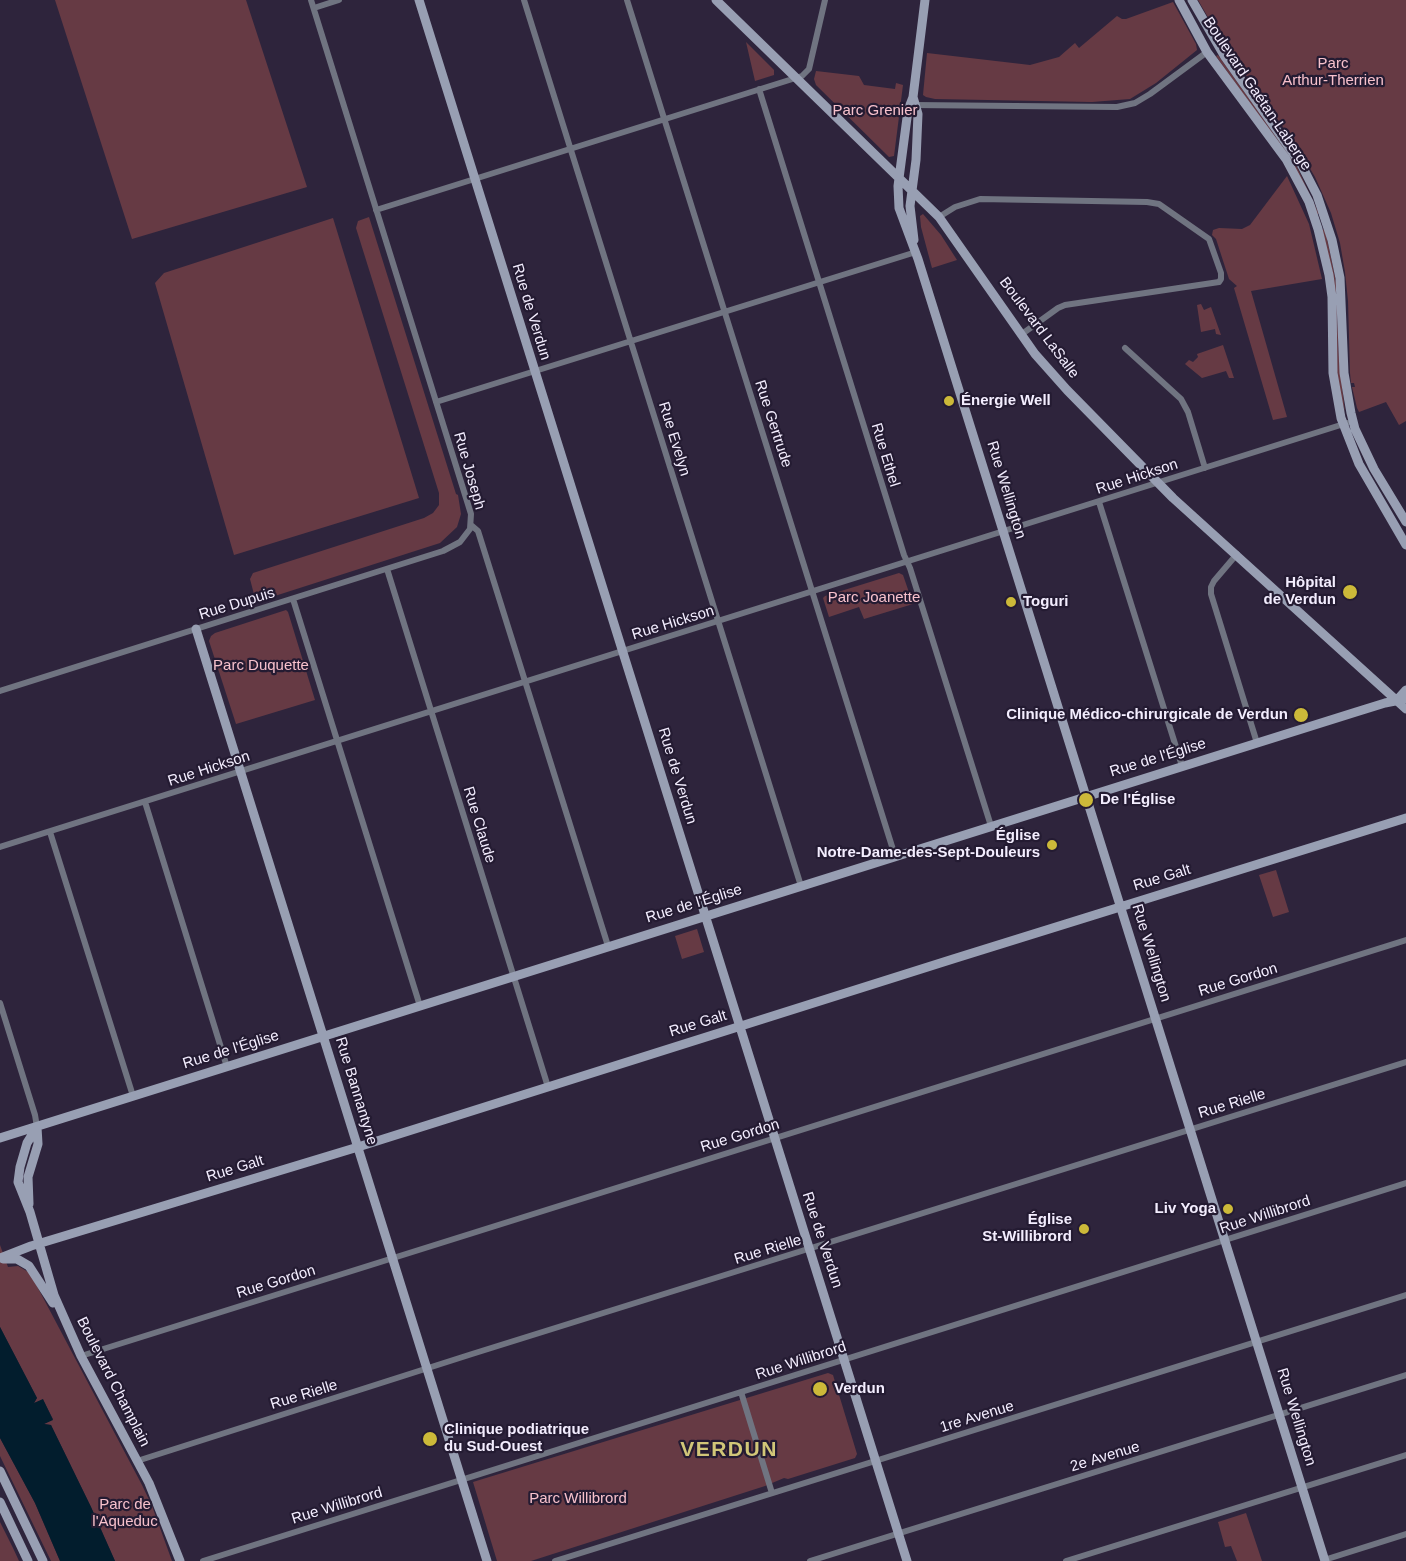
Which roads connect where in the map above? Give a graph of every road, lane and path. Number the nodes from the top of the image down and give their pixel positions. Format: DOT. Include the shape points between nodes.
graph roads {
  1 [pos="311,0"];
  2 [pos="339,0"];
  3 [pos="419,0"];
  4 [pos="524,0"];
  5 [pos="627,0"];
  6 [pos="716,0"];
  7 [pos="825,0"];
  8 [pos="925,0"];
  9 [pos="1179,0"];
  10 [pos="1192,0"];
  11 [pos="314,8"];
  12 [pos="1207,52"];
  13 [pos="796,78"];
  14 [pos="759,89"];
  15 [pos="912,102"];
  16 [pos="664,119"];
  17 [pos="570,149"];
  18 [pos="474,179"];
  19 [pos="899,179"];
  20 [pos="911,190"];
  21 [pos="376,210"];
  22 [pos="939,217"];
  23 [pos="916,252"];
  24 [pos="819,282"];
  25 [pos="724,311"];
  26 [pos="1022,334"];
  27 [pos="631,341"];
  28 [pos="1125,348"];
  29 [pos="534,372"];
  30 [pos="436,402"];
  31 [pos="1353,420"];
  32 [pos="1343,425"];
  33 [pos="1366,453"];
  34 [pos="1356,458"];
  35 [pos="1205,468"];
  36 [pos="1158,483"];
  37 [pos="1099,502"];
  38 [pos="1406,522"];
  39 [pos="471,525"];
  40 [pos="1003,532"];
  41 [pos="1406,545"];
  42 [pos="1237,554"];
  43 [pos="907,562"];
  44 [pos="387,569"];
  45 [pos="813,592"];
  46 [pos="293,599"];
  47 [pos="718,621"];
  48 [pos="196,629"];
  49 [pos="622,652"];
  50 [pos="526,682"];
  51 [pos="1406,690"];
  52 [pos="0,691"];
  53 [pos="1402,700"];
  54 [pos="1406,709"];
  55 [pos="431,712"];
  56 [pos="337,741"];
  57 [pos="1257,743"];
  58 [pos="1182,766"];
  59 [pos="240,771"];
  60 [pos="1086,796"];
  61 [pos="145,802"];
  62 [pos="1406,818"];
  63 [pos="991,826"];
  64 [pos="50,832"];
  65 [pos="0,847"];
  66 [pos="895,856"];
  67 [pos="801,886"];
  68 [pos="1120,907"];
  69 [pos="705,916"];
  70 [pos="1406,940"];
  71 [pos="608,946"];
  72 [pos="514,977"];
  73 [pos="0,1003"];
  74 [pos="420,1006"];
  75 [pos="1155,1019"];
  76 [pos="740,1027"];
  77 [pos="323,1037"];
  78 [pos="1406,1062"];
  79 [pos="227,1067"];
  80 [pos="548,1087"];
  81 [pos="133,1096"];
  82 [pos="37,1127"];
  83 [pos="1190,1130"];
  84 [pos="0,1138"];
  85 [pos="774,1138"];
  86 [pos="358,1147"];
  87 [pos="1406,1183"];
  88 [pos="1225,1240"];
  89 [pos="40,1245"];
  90 [pos="809,1249"];
  91 [pos="0,1258"];
  92 [pos="393,1258"];
  93 [pos="1406,1295"];
  94 [pos="63,1318"];
  95 [pos="1256,1342"];
  96 [pos="81,1356"];
  97 [pos="844,1360"];
  98 [pos="428,1368"];
  99 [pos="1406,1375"];
  100 [pos="741,1392"];
  101 [pos="1279,1415"];
  102 [pos="1406,1455"];
  103 [pos="137,1461"];
  104 [pos="876,1461"];
  105 [pos="0,1471"];
  106 [pos="462,1480"];
  107 [pos="1302,1488"];
  108 [pos="772,1493"];
  109 [pos="0,1502"];
  110 [pos="899,1534"];
  111 [pos="1406,1534"];
  112 [pos="28,1561"];
  113 [pos="43,1561"];
  114 [pos="180,1561"];
  115 [pos="203,1561"];
  116 [pos="487,1561"];
  117 [pos="555,1561"];
  118 [pos="810,1561"];
  119 [pos="907,1561"];
  120 [pos="1066,1561"];
  121 [pos="1324,1561"];
  1 -- 11 [label="street, Rue Joseph"];
  2 -- 11 [label="street"];
  3 -- 18 [label="main road, Rue de Verdun"];
  4 -- 17 [label="street, Rue Evelyn"];
  5 -- 16 [label="street, Rue Gertrude"];
  6 -- 13 [label="main road, Boulevard LaSalle"];
  7 -- 13 [label="street" via="809,69"];
  8 -- 15 [label="main road, Rue Wellington"];
  9 -- 12 [label="main road, Boulevard Gaétan-Laberge"];
  10 -- 31 [label="main road, Boulevard Gaétan-Laberge" via="1225,57 1302,166 1326,220 1340,278 1344,374"];
  11 -- 21 [label="street, Rue Joseph"];
  12 -- 15 [label="street" via="1141,99 1117,107"];
  12 -- 32 [label="main road, Boulevard Gaétan-Laberge" via="1286,159 1309,202 1329,274 1333,373"];
  13 -- 14 [label="street"];
  13 -- 19 [label="main road, Boulevard LaSalle"];
  14 -- 16 [label="street"];
  14 -- 24 [label="street, Rue Ethel"];
  15 -- 19 [label="main road, Rue Wellington"];
  15 -- 20 [label="main road, Rue Wellington" via="918,114"];
  16 -- 17 [label="street"];
  16 -- 25 [label="street, Rue Gertrude"];
  17 -- 18 [label="street"];
  17 -- 27 [label="street, Rue Evelyn"];
  18 -- 21 [label="street"];
  18 -- 29 [label="main road, Rue de Verdun"];
  19 -- 20 [label="main road, Boulevard LaSalle"];
  19 -- 23 [label="main road, Rue Wellington" via="897,202"];
  20 -- 22 [label="main road, Boulevard LaSalle"];
  20 -- 23 [label="main road, Rue Wellington"];
  21 -- 30 [label="street, Rue Joseph"];
  22 -- 26 [label="main road, Boulevard LaSalle"];
  22 -- 26 [label="street" via="980,199 1152,202 1207,236 1221,273 1216,283 1065,305"];
  23 -- 24 [label="street"];
  23 -- 40 [label="main road, Rue Wellington"];
  24 -- 25 [label="street"];
  24 -- 43 [label="street, Rue Ethel"];
  25 -- 27 [label="street"];
  25 -- 45 [label="street, Rue Gertrude"];
  26 -- 36 [label="main road, Boulevard LaSalle" via="1055,378"];
  27 -- 29 [label="street"];
  27 -- 47 [label="street, Rue Evelyn"];
  28 -- 35 [label="street" via="1185,405"];
  29 -- 30 [label="street"];
  29 -- 49 [label="main road, Rue de Verdun"];
  30 -- 39 [label="street, Rue Joseph" via="471,514"];
  31 -- 32 [label="street, Rue Hickson"];
  31 -- 33 [label="main road, Boulevard Gaétan-Laberge"];
  32 -- 34 [label="main road, Boulevard Gaétan-Laberge"];
  32 -- 35 [label="street, Rue Hickson"];
  33 -- 34 [label="main road"];
  33 -- 38 [label="main road, Boulevard Gaétan-Laberge"];
  34 -- 41 [label="main road, Boulevard Gaétan-Laberge"];
  35 -- 36 [label="street, Rue Hickson"];
  36 -- 37 [label="street, Rue Hickson"];
  36 -- 42 [label="main road, Boulevard LaSalle"];
  37 -- 40 [label="street, Rue Hickson"];
  37 -- 58 [label="street"];
  39 -- 44 [label="street, Rue Dupuis" via="467,535 453,547"];
  39 -- 50 [label="street, Rue Joseph" via="478,531"];
  40 -- 43 [label="street, Rue Hickson"];
  40 -- 60 [label="main road, Rue Wellington"];
  42 -- 53 [label="main road, Boulevard LaSalle"];
  42 -- 57 [label="street" via="1210,587"];
  43 -- 45 [label="street, Rue Hickson"];
  43 -- 63 [label="street, Rue Ethel"];
  44 -- 46 [label="street, Rue Dupuis"];
  44 -- 55 [label="street, Rue Claude"];
  45 -- 47 [label="street, Rue Hickson"];
  45 -- 66 [label="street, Rue Gertrude"];
  46 -- 48 [label="street, Rue Dupuis"];
  46 -- 56 [label="street"];
  47 -- 49 [label="street, Rue Hickson"];
  47 -- 67 [label="street, Rue Evelyn"];
  48 -- 52 [label="street, Rue Dupuis"];
  48 -- 59 [label="main road, Rue Bannantyne"];
  49 -- 50 [label="street, Rue Hickson"];
  49 -- 69 [label="main road, Rue de Verdun"];
  50 -- 55 [label="street, Rue Hickson"];
  50 -- 71 [label="street, Rue Joseph"];
  51 -- 53 [label="main road"];
  53 -- 54 [label="main road, Boulevard LaSalle"];
  53 -- 57 [label="main road, Rue de l'Église"];
  55 -- 56 [label="street, Rue Hickson"];
  55 -- 72 [label="street, Rue Claude"];
  56 -- 59 [label="street, Rue Hickson"];
  56 -- 74 [label="street"];
  57 -- 58 [label="main road, Rue de l'Église"];
  58 -- 60 [label="main road, Rue de l'Église"];
  59 -- 61 [label="street, Rue Hickson"];
  59 -- 77 [label="main road, Rue Bannantyne"];
  60 -- 63 [label="main road, Rue de l'Église"];
  60 -- 68 [label="main road, Rue Wellington"];
  61 -- 64 [label="street, Rue Hickson"];
  61 -- 79 [label="street"];
  62 -- 68 [label="main road, Rue Galt"];
  63 -- 66 [label="main road, Rue de l'Église"];
  64 -- 65 [label="street, Rue Hickson"];
  64 -- 81 [label="street"];
  66 -- 67 [label="main road, Rue de l'Église"];
  67 -- 69 [label="main road, Rue de l'Église"];
  68 -- 75 [label="main road, Rue Wellington"];
  68 -- 76 [label="main road, Rue Galt"];
  69 -- 71 [label="main road, Rue de l'Église"];
  69 -- 76 [label="main road, Rue de Verdun"];
  70 -- 75 [label="street, Rue Gordon"];
  71 -- 72 [label="main road, Rue de l'Église"];
  72 -- 74 [label="main road, Rue de l'Église"];
  72 -- 80 [label="street, Rue Claude"];
  73 -- 82 [label="street"];
  74 -- 77 [label="main road, Rue de l'Église"];
  75 -- 83 [label="main road, Rue Wellington"];
  75 -- 85 [label="street, Rue Gordon"];
  76 -- 80 [label="main road, Rue Galt"];
  76 -- 85 [label="main road, Rue de Verdun"];
  77 -- 79 [label="main road, Rue de l'Église"];
  77 -- 86 [label="main road, Rue Bannantyne"];
  78 -- 83 [label="street, Rue Rielle"];
  79 -- 81 [label="main road, Rue de l'Église"];
  80 -- 86 [label="main road, Rue Galt"];
  81 -- 82 [label="main road, Rue de l'Église"];
  82 -- 84 [label="main road, Rue de l'Église"];
  82 -- 89 [label="main road, Boulevard Champlain" via="38,1144 28,1177 30,1212"];
  83 -- 88 [label="main road, Rue Wellington"];
  83 -- 90 [label="street, Rue Rielle"];
  85 -- 90 [label="main road, Rue de Verdun"];
  85 -- 92 [label="street, Rue Gordon"];
  86 -- 89 [label="main road, Rue Galt"];
  86 -- 92 [label="main road, Rue Bannantyne"];
  87 -- 88 [label="street, Rue Willibrord"];
  88 -- 95 [label="main road, Rue Wellington"];
  88 -- 97 [label="street, Rue Willibrord"];
  89 -- 91 [label="main road, Rue Galt"];
  89 -- 94 [label="main road, Boulevard Champlain"];
  90 -- 97 [label="main road, Rue de Verdun"];
  90 -- 98 [label="street, Rue Rielle"];
  91 -- 94 [label="main road" via="17,1259 29,1266"];
  92 -- 96 [label="street, Rue Gordon"];
  92 -- 98 [label="main road, Rue Bannantyne"];
  93 -- 95 [label="street, 1re Avenue"];
  94 -- 96 [label="main road, Boulevard Champlain"];
  95 -- 101 [label="main road, Rue Wellington"];
  95 -- 104 [label="street, 1re Avenue"];
  96 -- 103 [label="main road, Boulevard Champlain"];
  97 -- 100 [label="street, Rue Willibrord"];
  97 -- 104 [label="main road, Rue de Verdun"];
  98 -- 103 [label="street, Rue Rielle"];
  98 -- 106 [label="main road, Rue Bannantyne"];
  99 -- 101 [label="street, 2e Avenue"];
  100 -- 106 [label="street, Rue Willibrord"];
  100 -- 108 [label="street"];
  101 -- 107 [label="main road, Rue Wellington"];
  101 -- 110 [label="street, 2e Avenue"];
  102 -- 107 [label="street"];
  103 -- 114 [label="main road, Boulevard Champlain"];
  104 -- 108 [label="street, 1re Avenue"];
  104 -- 110 [label="main road, Rue de Verdun"];
  105 -- 113 [label="main road"];
  106 -- 115 [label="street, Rue Willibrord"];
  106 -- 116 [label="main road, Rue Bannantyne"];
  107 -- 120 [label="street"];
  107 -- 121 [label="main road, Rue Wellington"];
  108 -- 117 [label="street, 1re Avenue"];
  109 -- 112 [label="main road"];
  110 -- 118 [label="street, 2e Avenue"];
  110 -- 119 [label="main road, Rue de Verdun"];
  111 -- 121 [label="street"];
}
